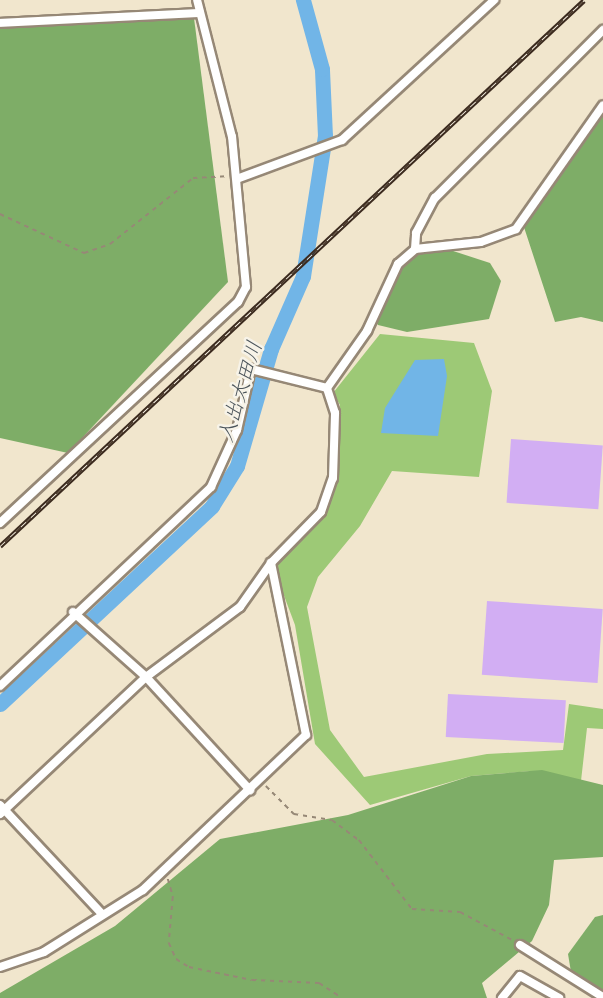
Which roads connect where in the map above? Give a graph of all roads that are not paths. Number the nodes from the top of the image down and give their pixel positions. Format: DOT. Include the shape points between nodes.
graph roads {
  1 [pos="197,0"];
  2 [pos="494,0"];
  3 [pos="200,13"];
  4 [pos="0,23"];
  5 [pos="603,30"];
  6 [pos="603,105"];
  7 [pos="239,178"];
  8 [pos="415,249"];
  9 [pos="327,388"];
  10 [pos="0,522"];
  11 [pos="272,563"];
  12 [pos="73,612"];
  13 [pos="146,677"];
  14 [pos="0,686"];
  15 [pos="250,790"];
  16 [pos="1,810"];
  17 [pos="102,914"];
  18 [pos="520,945"];
  19 [pos="0,967"];
  20 [pos="603,997"];
  21 [pos="502,998"];
  22 [pos="560,998"];
  1 -- 3 [label="street"];
  2 -- 7 [label="street" via="342,140"];
  3 -- 4 [label="street"];
  3 -- 7 [label="street"];
  5 -- 8 [label="street" via="435,198 416,233"];
  6 -- 8 [label="street" via="516,229 481,242"];
  7 -- 10 [label="street" via="246,287 238,302"];
  8 -- 9 [label="street" via="398,264 368,331"];
  9 -- 11 [label="street" via="335,413 332,486 312,525"];
  9 -- 12 [label="street" via="251,369 237,430 211,487"];
  11 -- 13 [label="street" via="240,607"];
  11 -- 15 [label="street" via="306,735"];
  12 -- 13 [label="street"];
  12 -- 14 [label="street"];
  13 -- 15 [label="street"];
  13 -- 16 [label="street"];
  15 -- 17 [label="street" via="143,890"];
  16 -- 17 [label="street"];
  17 -- 19 [label="street" via="44,952"];
  18 -- 20 [label="street"];
  21 -- 22 [label="street" via="520,976"];
}
